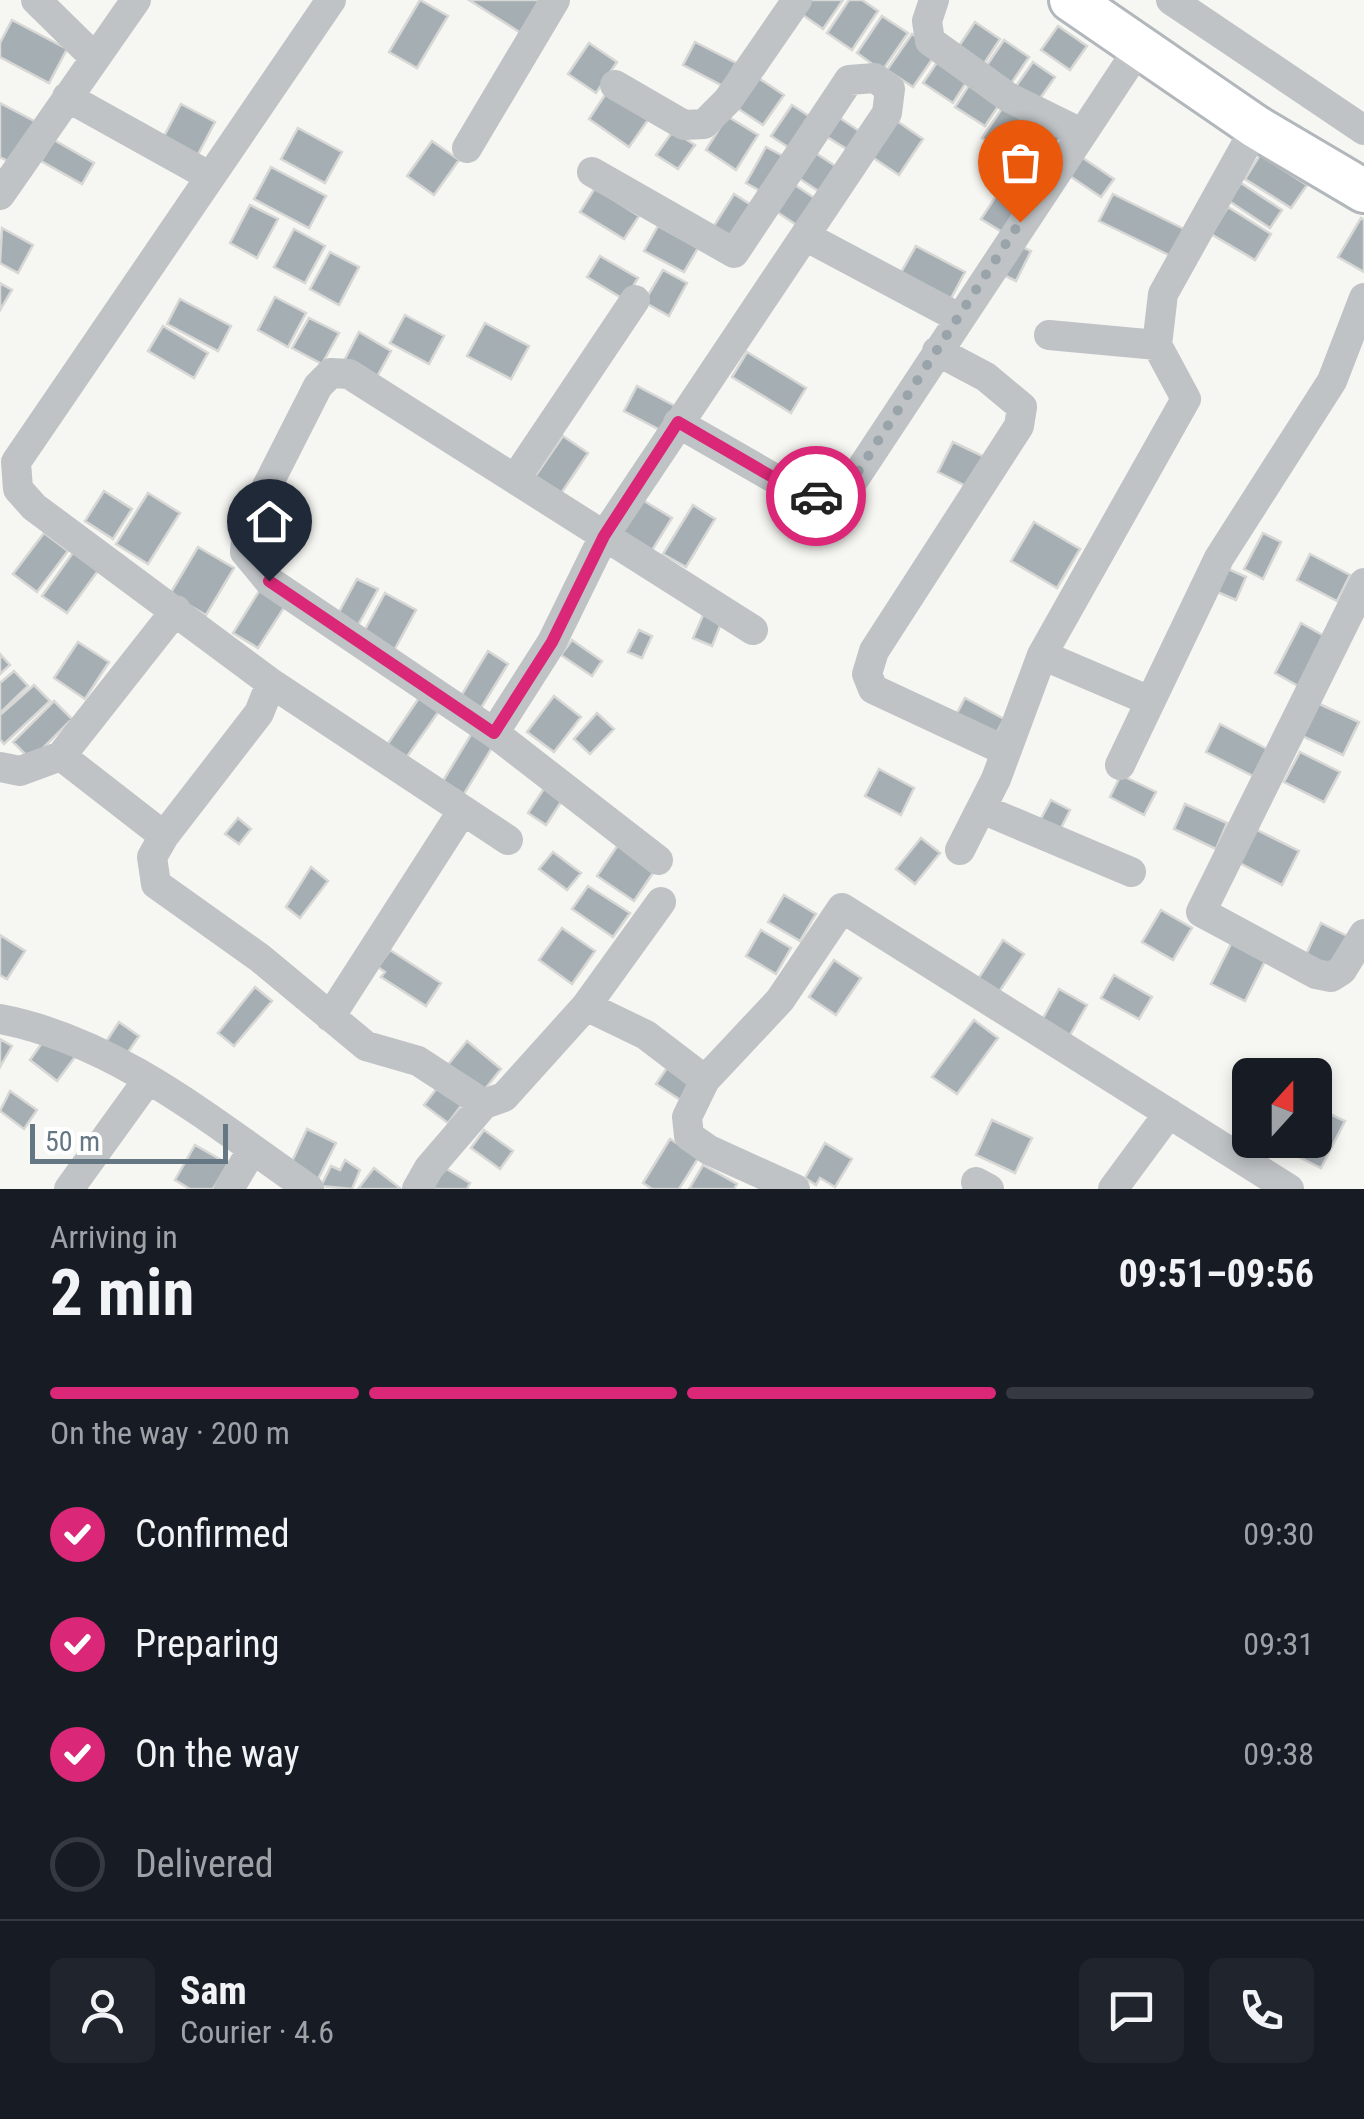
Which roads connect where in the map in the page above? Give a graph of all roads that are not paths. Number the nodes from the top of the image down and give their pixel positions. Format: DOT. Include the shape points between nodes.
graph roads {
  1 [pos="36,0"];
  2 [pos="136,0"];
  3 [pos="331,0"];
  4 [pos="555,0"];
  5 [pos="797,0"];
  6 [pos="934,0"];
  7 [pos="1071,0"];
  8 [pos="1171,0"];
  9 [pos="1139,48"];
  10 [pos="94,57"];
  11 [pos="615,85"];
  12 [pos="66,97"];
  13 [pos="1256,126"];
  14 [pos="1364,130"];
  15 [pos="1081,133"];
  16 [pos="467,148"];
  17 [pos="592,172"];
  18 [pos="209,176"];
  19 [pos="1364,191"];
  20 [pos="0,195"];
  21 [pos="804,236"];
  22 [pos="1364,298"];
  23 [pos="635,300"];
  24 [pos="959,318"];
  25 [pos="1049,335"];
  26 [pos="1157,345"];
  27 [pos="937,351"];
  28 [pos="678,422"];
  29 [pos="515,479"];
  30 [pos="604,536"];
  31 [pos="1364,584"];
  32 [pos="176,610"];
  33 [pos="752,630"];
  34 [pos="1042,655"];
  35 [pos="271,683"];
  36 [pos="1150,701"];
  37 [pos="494,733"];
  38 [pos="1006,751"];
  39 [pos="62,756"];
  40 [pos="1120,764"];
  41 [pos="0,766"];
  42 [pos="982,808"];
  43 [pos="462,810"];
  44 [pos="164,836"];
  45 [pos="508,840"];
  46 [pos="960,850"];
  47 [pos="658,860"];
  48 [pos="1131,872"];
  49 [pos="660,902"];
  50 [pos="1364,934"];
  51 [pos="586,1006"];
  52 [pos="330,1018"];
  53 [pos="0,1019"];
  54 [pos="705,1080"];
  55 [pos="148,1081"];
  56 [pos="484,1104"];
  57 [pos="1169,1113"];
  58 [pos="252,1150"];
  59 [pos="70,1189"];
  60 [pos="229,1189"];
  61 [pos="309,1189"];
  62 [pos="417,1189"];
  63 [pos="795,1189"];
  64 [pos="1113,1189"];
  65 [pos="1289,1189"];
  1 -- 10 [label="street"];
  2 -- 10 [label="street"];
  3 -- 18 [label="street"];
  4 -- 16 [label="street"];
  5 -- 11 [label="street" via="704,124 684,125"];
  6 -- 15 [label="street" via="927,20 930,41 1008,97"];
  7 -- 9 [label="street"];
  8 -- 14 [label="street"];
  9 -- 13 [label="street"];
  9 -- 15 [label="street"];
  10 -- 12 [label="street"];
  12 -- 18 [label="street"];
  12 -- 20 [label="street"];
  13 -- 19 [label="street"];
  13 -- 26 [label="street" via="1163,294"];
  15 -- 24 [label="street"];
  17 -- 21 [label="street" via="734,253 849,80 875,78 890,90 887,114"];
  18 -- 32 [label="street" via="16,462 18,489 34,507"];
  21 -- 24 [label="street"];
  21 -- 28 [label="street"];
  22 -- 36 [label="street" via="1332,381 1220,558"];
  23 -- 29 [label="street"];
  24 -- 27 [label="street"];
  25 -- 26 [label="street"];
  26 -- 34 [label="street" via="1186,399"];
  27 -- 28 [label="street" via="850,484 828,498 800,493"];
  27 -- 38 [label="street" via="1006,392 1022,407 1019,426 874,651 867,674 874,689"];
  28 -- 30 [label="street"];
  29 -- 30 [label="street"];
  29 -- 37 [label="street" via="349,374 330,372 247,526 245,552 269,581"];
  30 -- 33 [label="street"];
  30 -- 37 [label="street" via="552,642"];
  31 -- 50 [label="street" via="1201,912 1331,977"];
  32 -- 35 [label="street"];
  32 -- 39 [label="street"];
  34 -- 36 [label="street"];
  34 -- 38 [label="street"];
  35 -- 43 [label="street"];
  35 -- 44 [label="street" via="260,713"];
  36 -- 40 [label="street"];
  37 -- 47 [label="street"];
  38 -- 42 [label="street"];
  39 -- 41 [label="street" via="20,771"];
  39 -- 44 [label="street"];
  42 -- 46 [label="street"];
  42 -- 48 [label="street"];
  43 -- 45 [label="street"];
  43 -- 52 [label="street"];
  44 -- 52 [label="street" via="152,857 156,884"];
  49 -- 51 [label="street"];
  51 -- 54 [label="street" via="646,1035"];
  51 -- 56 [label="street" via="504,1097"];
  52 -- 56 [label="street" via="366,1046 418,1061"];
  53 -- 55 [label="street" via="79,1041"];
  54 -- 57 [label="street" via="780,1000 842,908"];
  54 -- 63 [label="street" via="687,1117 688,1136"];
  55 -- 58 [label="street"];
  55 -- 59 [label="street"];
  56 -- 62 [label="street"];
  57 -- 64 [label="street"];
  57 -- 65 [label="street"];
  58 -- 60 [label="street"];
  58 -- 61 [label="street"];
}
